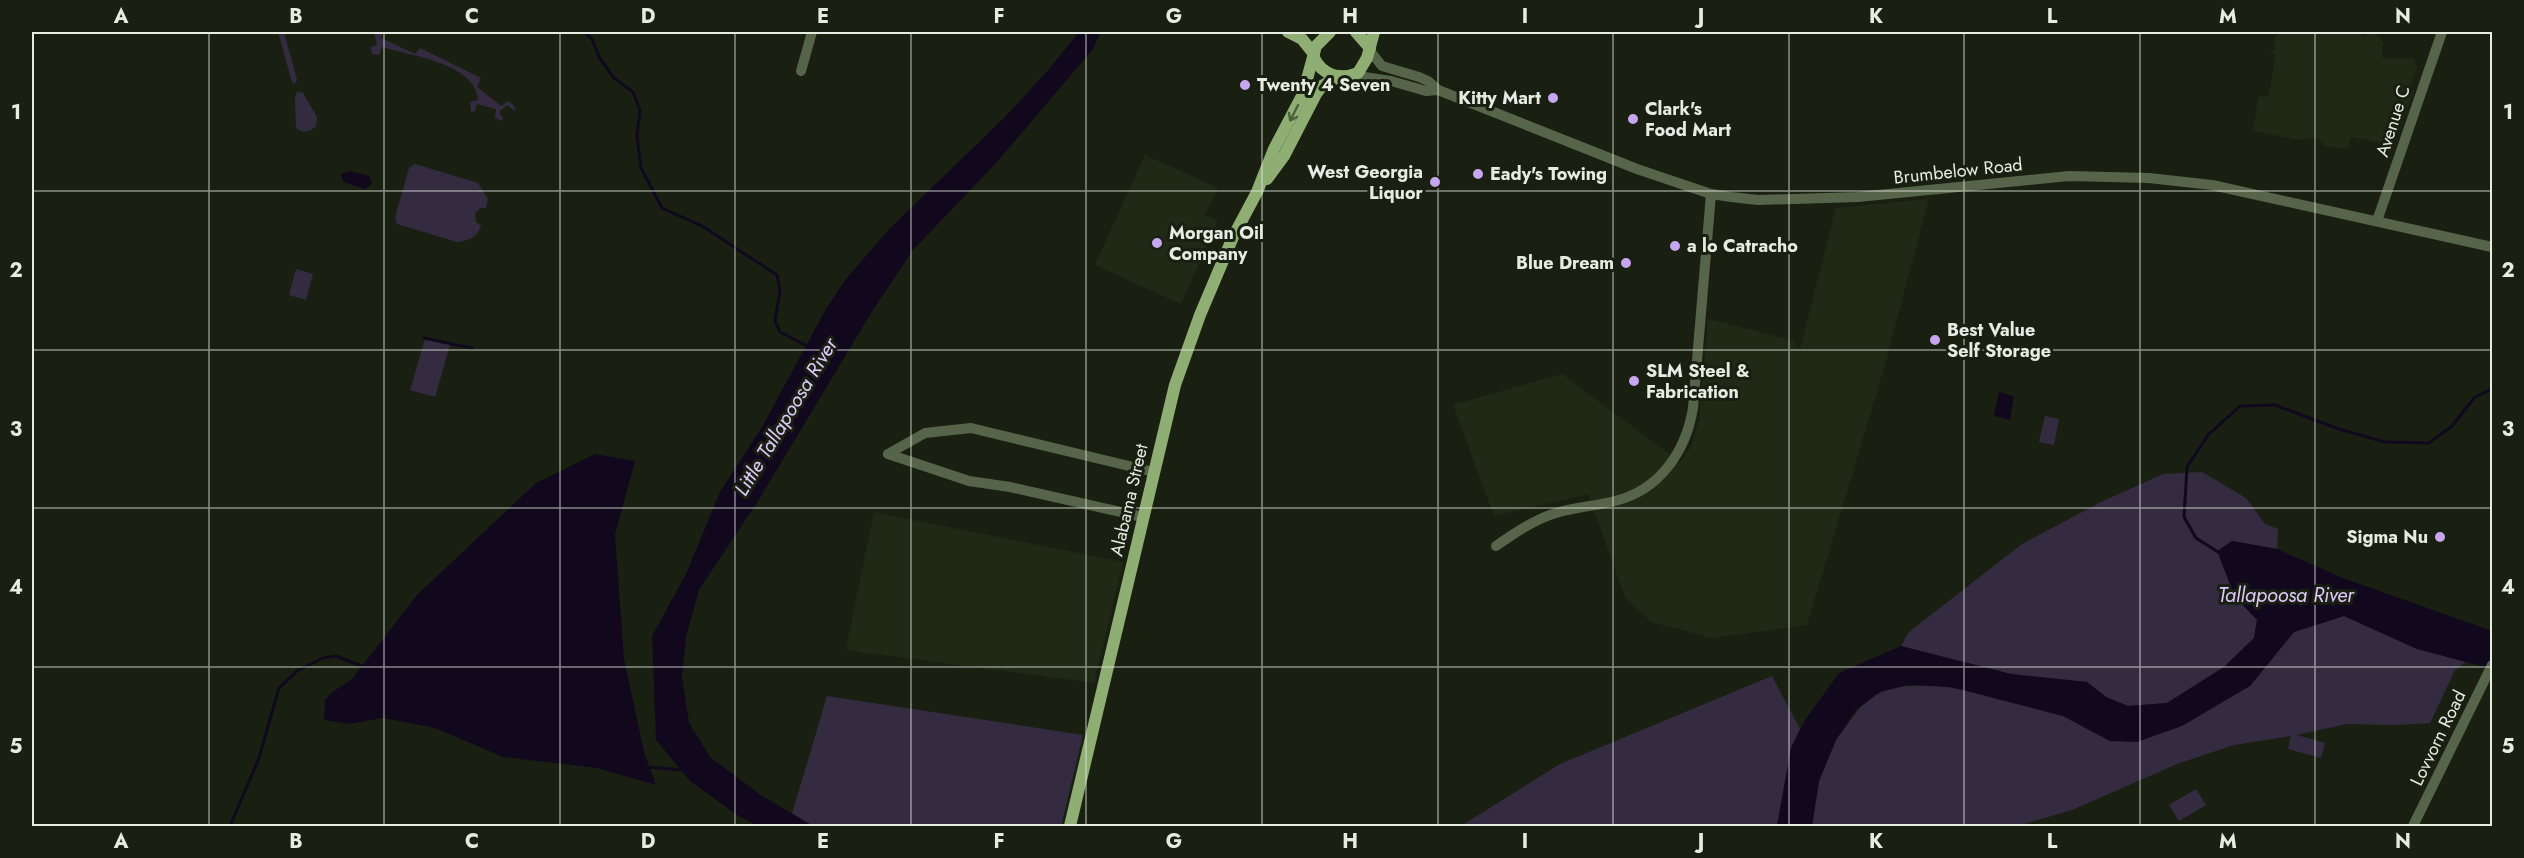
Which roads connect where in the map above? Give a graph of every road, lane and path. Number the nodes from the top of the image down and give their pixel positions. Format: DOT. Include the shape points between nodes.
graph roads {
  1 [pos="812,32"];
  2 [pos="1288,32"];
  3 [pos="1330,32"];
  4 [pos="1356,32"];
  5 [pos="1374,32"];
  6 [pos="2442,32"];
  7 [pos="1370,49"];
  8 [pos="1314,56"];
  9 [pos="801,71"];
  10 [pos="1345,76"];
  11 [pos="1438,90"];
  12 [pos="1257,192"];
  13 [pos="1711,194"];
  14 [pos="2377,221"];
  15 [pos="2493,247"];
  16 [pos="1154,472"];
  17 [pos="1143,517"];
  18 [pos="1496,546"];
  19 [pos="2493,665"];
  20 [pos="1070,826"];
  21 [pos="2413,826"];
  1 -- 9 [label="street"];
  2 -- 8 [label="main road" via="1302,39"];
  3 -- 8 [label="main road, Alabama Street" via="1320,40"];
  4 -- 7 [label="main road"];
  5 -- 7 [label="main road"];
  6 -- 14 [label="street, Avenue C"];
  7 -- 10 [label="main road, Alabama Street" via="1360,70"];
  7 -- 11 [label="street, Brumbelow Road" via="1382,66 1428,81"];
  8 -- 10 [label="main road" via="1323,71"];
  8 -- 12 [label="main road, Alabama Street, one-way" via="1303,94"];
  10 -- 11 [label="street, Brumbelow Road"];
  10 -- 12 [label="main road, Alabama Street" via="1322,86 1284,156"];
  11 -- 13 [label="street, Brumbelow Road"];
  12 -- 16 [label="main road, Alabama Street" via="1200,315 1175,385"];
  13 -- 14 [label="street, Brumbelow Road" via="1758,200 1858,197 2069,176 2113,176 2212,185"];
  13 -- 18 [label="street" via="1693,408 1680,451 1659,477 1632,495 1556,513"];
  14 -- 15 [label="street, Brumbelow Road"];
  16 -- 17 [label="main road, Alabama Street"];
  16 -- 17 [label="street" via="971,428 926,434 888,454 969,481"];
  17 -- 20 [label="main road, Alabama Street"];
  19 -- 21 [label="street, Lovvorn Road"];
}
